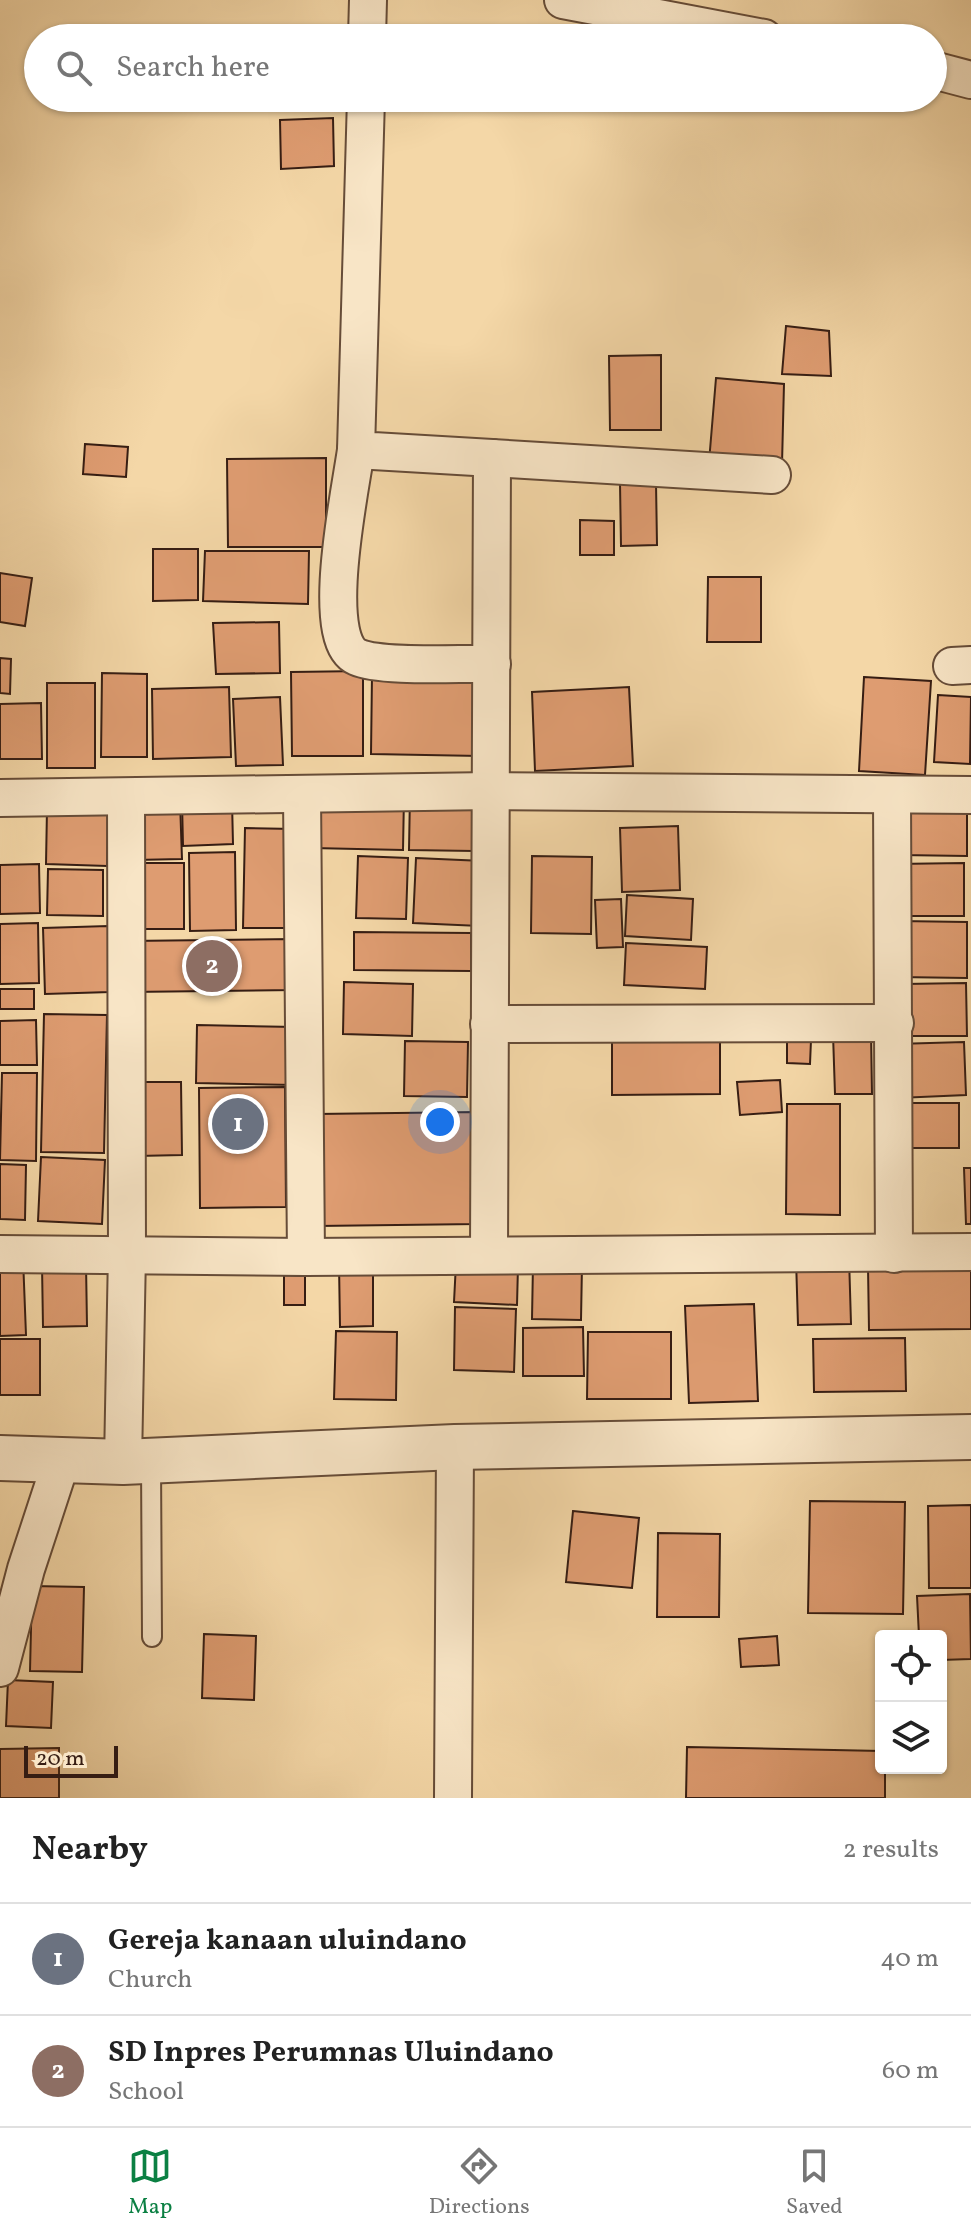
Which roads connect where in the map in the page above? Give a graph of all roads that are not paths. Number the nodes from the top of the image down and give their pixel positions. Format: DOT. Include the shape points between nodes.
graph roads {
  1 [pos="368,0"];
  2 [pos="563,0"];
  3 [pos="367,24"];
  4 [pos="690,24"];
  5 [pos="947,74"];
  6 [pos="971,80"];
  7 [pos="366,112"];
  8 [pos="356,450"];
  9 [pos="492,458"];
  10 [pos="772,475"];
  11 [pos="492,664"];
  12 [pos="491,791"];
  13 [pos="302,794"];
  14 [pos="971,795"];
  15 [pos="126,797"];
  16 [pos="892,797"];
  17 [pos="0,798"];
  18 [pos="895,1023"];
  19 [pos="489,1024"];
  20 [pos="971,1252"];
  21 [pos="127,1253"];
  22 [pos="0,1254"];
  23 [pos="489,1254"];
  24 [pos="894,1254"];
  25 [pos="306,1257"];
  26 [pos="971,1437"];
  27 [pos="455,1447"];
  28 [pos="0,1458"];
  29 [pos="61,1462"];
  30 [pos="137,1462"];
  31 [pos="152,1637"];
  32 [pos="0,1668"];
  33 [pos="453,1798"];
  1 -- 3 [label="street"];
  2 -- 4 [label="street"];
  5 -- 6 [label="street"];
  7 -- 8 [label="street"];
  8 -- 9 [label="street"];
  8 -- 11 [label="street" via="337,600 344,645 356,657 380,661"];
  9 -- 10 [label="street"];
  9 -- 11 [label="street"];
  11 -- 12 [label="street"];
  12 -- 13 [label="street"];
  12 -- 16 [label="street"];
  12 -- 19 [label="street"];
  13 -- 15 [label="street"];
  13 -- 25 [label="street"];
  14 -- 16 [label="street"];
  15 -- 17 [label="street"];
  15 -- 21 [label="street"];
  16 -- 18 [label="street"];
  18 -- 19 [label="street"];
  18 -- 24 [label="street"];
  19 -- 23 [label="street"];
  20 -- 24 [label="street"];
  21 -- 22 [label="street"];
  21 -- 25 [label="street"];
  21 -- 30 [label="street"];
  23 -- 24 [label="street"];
  23 -- 25 [label="street"];
  26 -- 27 [label="street"];
  27 -- 30 [label="street"];
  27 -- 33 [label="street"];
  28 -- 29 [label="street"];
  29 -- 30 [label="street"];
  29 -- 32 [label="street"];
  30 -- 31 [label="lane"];
}
